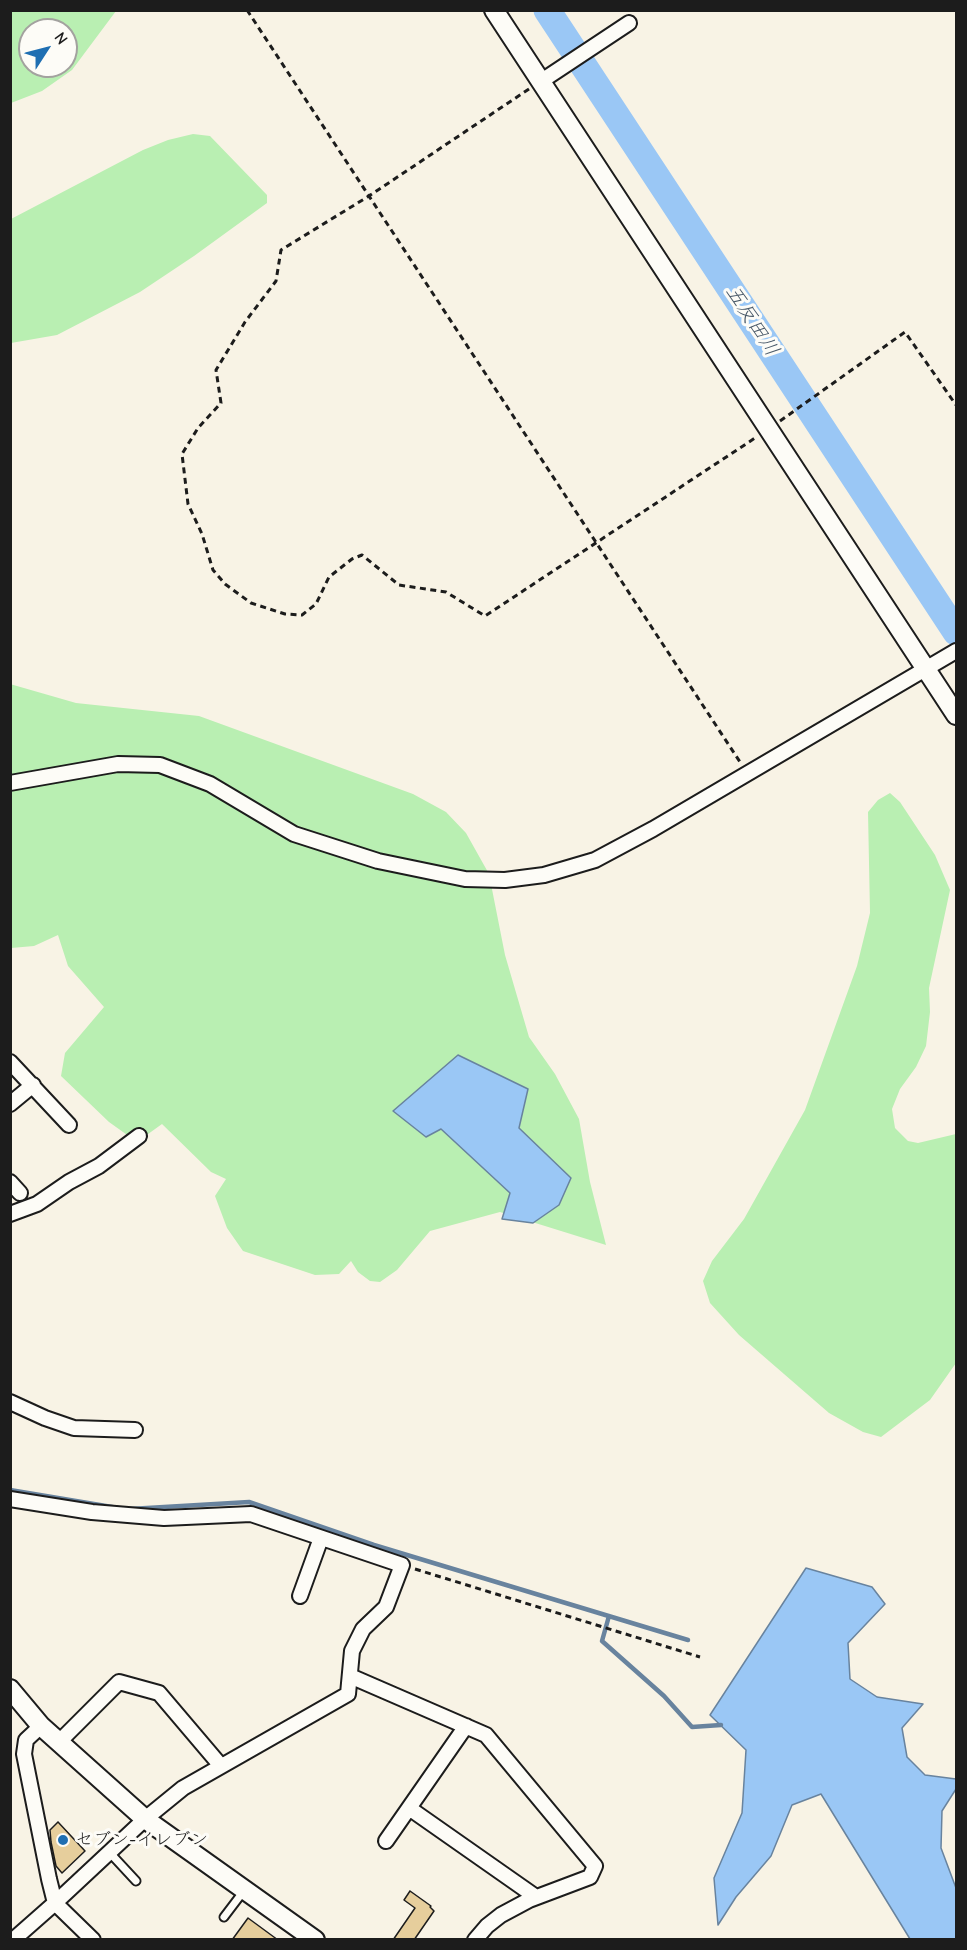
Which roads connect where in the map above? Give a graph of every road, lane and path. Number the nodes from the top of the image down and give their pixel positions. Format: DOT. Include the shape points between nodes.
graph roads {
  1 [pos="247,10"];
  2 [pos="494,10"];
  3 [pos="629,22"];
  4 [pos="540,82"];
  5 [pos="369,196"];
  6 [pos="957,405"];
  7 [pos="769,429"];
  8 [pos="597,542"];
  9 [pos="957,651"];
  10 [pos="926,669"];
  11 [pos="957,715"];
  12 [pos="748,774"];
  13 [pos="11,781"];
  14 [pos="10,1062"];
  15 [pos="33,1085"];
  16 [pos="10,1104"];
  17 [pos="69,1125"];
  18 [pos="139,1136"];
  19 [pos="10,1182"];
  20 [pos="20,1193"];
  21 [pos="10,1214"];
  22 [pos="10,1402"];
  23 [pos="135,1430"];
  24 [pos="10,1499"];
  25 [pos="321,1538"];
  26 [pos="402,1565"];
  27 [pos="300,1596"];
  28 [pos="700,1657"];
  29 [pos="351,1676"];
  30 [pos="10,1689"];
  31 [pos="41,1726"];
  32 [pos="466,1726"];
  33 [pos="59,1742"];
  34 [pos="221,1766"];
  35 [pos="410,1808"];
  36 [pos="145,1820"];
  37 [pos="386,1841"];
  38 [pos="110,1852"];
  39 [pos="136,1881"];
  40 [pos="245,1890"];
  41 [pos="536,1897"];
  42 [pos="55,1904"];
  43 [pos="224,1917"];
  44 [pos="13,1940"];
  45 [pos="93,1940"];
  46 [pos="315,1940"];
  47 [pos="475,1940"];
  1 -- 5 [label="path"];
  2 -- 4 [label="street"];
  3 -- 4 [label="street"];
  4 -- 5 [label="path"];
  4 -- 7 [label="street"];
  5 -- 8 [label="path"];
  5 -- 8 [label="path" via="281,250 276,282 245,322 216,370 221,403 198,428 182,454 188,504 213,570 251,603 285,615 302,615 316,604 329,577 362,555 399,585 446,592 485,616"];
  6 -- 7 [label="path" via="905,332"];
  7 -- 8 [label="path"];
  7 -- 10 [label="street"];
  8 -- 12 [label="path"];
  9 -- 10 [label="street"];
  10 -- 11 [label="street"];
  10 -- 12 [label="street"];
  12 -- 13 [label="street" via="595,861 544,875 505,880 465,879 378,861 294,834 210,784 160,765 118,764"];
  14 -- 15 [label="street"];
  15 -- 16 [label="street"];
  15 -- 17 [label="street"];
  18 -- 21 [label="street" via="37,1204"];
  19 -- 20 [label="street"];
  22 -- 23 [label="street" via="74,1428"];
  24 -- 25 [label="street" via="164,1518 251,1514"];
  25 -- 26 [label="street"];
  25 -- 27 [label="street"];
  26 -- 28 [label="path"];
  26 -- 29 [label="street" via="386,1607 363,1629 352,1651"];
  29 -- 32 [label="street"];
  29 -- 34 [label="street" via="348,1694"];
  30 -- 31 [label="street"];
  31 -- 33 [label="street"];
  31 -- 42 [label="street" via="26,1740 24,1754"];
  32 -- 35 [label="street"];
  32 -- 41 [label="street" via="486,1735 595,1866 590,1877"];
  33 -- 34 [label="street" via="119,1682 159,1694"];
  33 -- 36 [label="street"];
  34 -- 36 [label="street" via="183,1788"];
  35 -- 37 [label="street"];
  35 -- 41 [label="street"];
  36 -- 38 [label="street"];
  36 -- 40 [label="street"];
  38 -- 39 [label="lane"];
  38 -- 42 [label="street"];
  40 -- 43 [label="lane"];
  40 -- 46 [label="street"];
  41 -- 47 [label="street" via="501,1915"];
  42 -- 44 [label="street"];
  42 -- 45 [label="street"];
}
